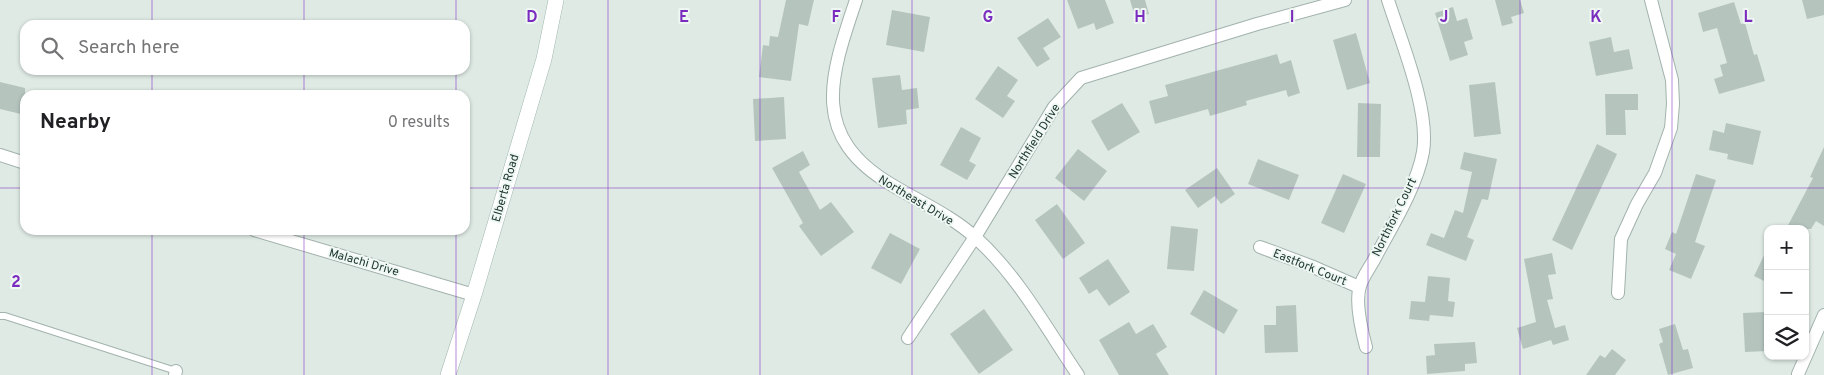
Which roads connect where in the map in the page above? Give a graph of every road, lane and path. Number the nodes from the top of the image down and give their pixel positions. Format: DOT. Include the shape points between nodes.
graph roads {
  1 [pos="556,0"];
  2 [pos="856,0"];
  3 [pos="1345,0"];
  4 [pos="1388,0"];
  5 [pos="1652,0"];
  6 [pos="0,155"];
  7 [pos="20,161"];
  8 [pos="271,235"];
  9 [pos="975,237"];
  10 [pos="1260,247"];
  11 [pos="1359,287"];
  12 [pos="1618,293"];
  13 [pos="474,295"];
  14 [pos="1824,315"];
  15 [pos="0,316"];
  16 [pos="908,338"];
  17 [pos="1366,347"];
  18 [pos="176,373"];
  19 [pos="1798,374"];
  20 [pos="448,375"];
  21 [pos="1078,375"];
  1 -- 13 [label="street, Elberta Road" via="544,59"];
  2 -- 9 [label="street, Northeast Drive" via="838,52 832,84 833,116 847,147 870,172"];
  3 -- 9 [label="street, Northfield Drive" via="1081,78 1054,107"];
  4 -- 11 [label="street, Northfork Court" via="1419,96 1423,151 1399,213"];
  5 -- 12 [label="street" via="1672,80 1671,128 1655,173 1621,239"];
  6 -- 7 [label="street"];
  8 -- 13 [label="street, Malachi Drive"];
  9 -- 16 [label="street, Northfield Drive"];
  9 -- 21 [label="street, Northeast Drive" via="1019,288"];
  10 -- 11 [label="street, Eastfork Court"];
  11 -- 17 [label="street" via="1360,320"];
  13 -- 20 [label="street, Elberta Road"];
  14 -- 19 [label="street"];
  15 -- 18 [label="lane"];
}
